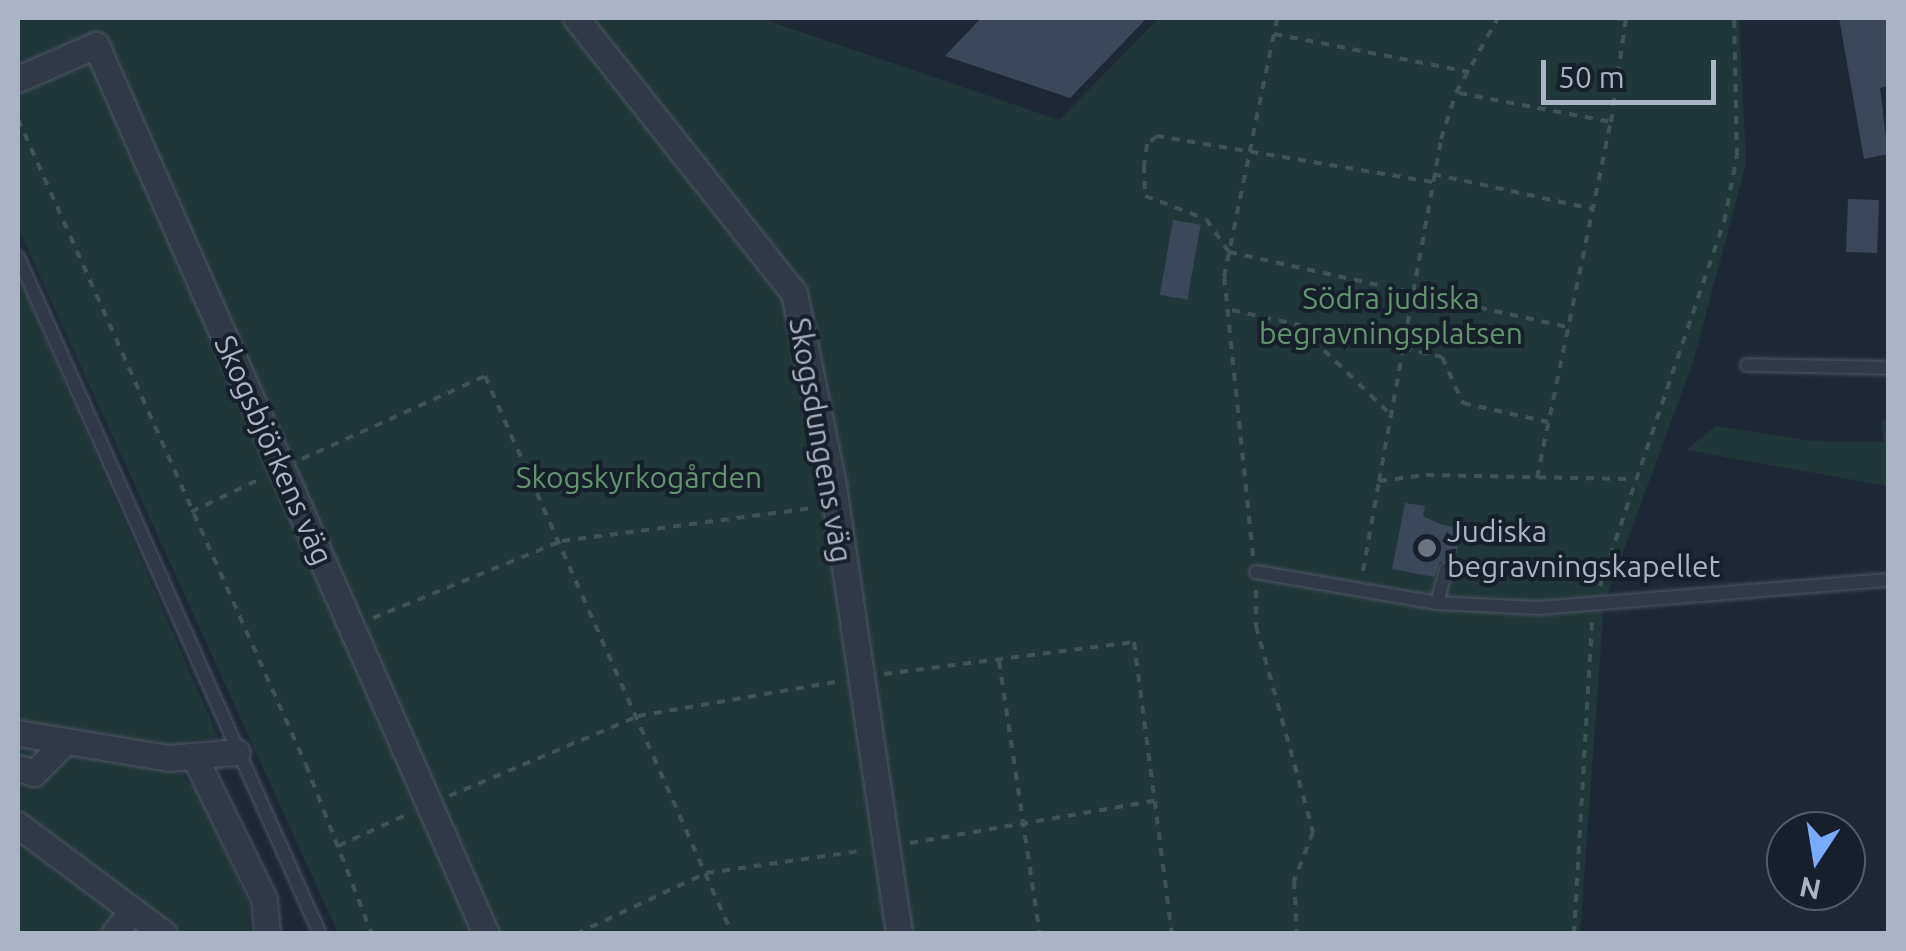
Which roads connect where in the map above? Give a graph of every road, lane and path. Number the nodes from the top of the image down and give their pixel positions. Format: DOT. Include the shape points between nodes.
graph roads {
  1 [pos="576,18"];
  2 [pos="1278,18"];
  3 [pos="1498,18"];
  4 [pos="1615,18"];
  5 [pos="1626,18"];
  6 [pos="1734,18"];
  7 [pos="1274,34"];
  8 [pos="1469,72"];
  9 [pos="18,79"];
  10 [pos="1456,93"];
  11 [pos="18,118"];
  12 [pos="1611,122"];
  13 [pos="1248,150"];
  14 [pos="1433,174"];
  15 [pos="1432,182"];
  16 [pos="1593,209"];
  17 [pos="1229,252"];
  18 [pos="18,257"];
  19 [pos="1416,292"];
  20 [pos="1231,310"];
  21 [pos="1302,328"];
  22 [pos="1568,328"];
  23 [pos="1404,348"];
  24 [pos="1747,364"];
  25 [pos="1888,368"];
  26 [pos="1391,415"];
  27 [pos="1548,422"];
  28 [pos="282,468"];
  29 [pos="1537,478"];
  30 [pos="1635,478"];
  31 [pos="1379,480"];
  32 [pos="836,507"];
  33 [pos="191,512"];
  34 [pos="562,541"];
  35 [pos="1446,570"];
  36 [pos="1256,572"];
  37 [pos="1888,580"];
  38 [pos="1360,590"];
  39 [pos="1437,603"];
  40 [pos="1594,603"];
  41 [pos="352,626"];
  42 [pos="999,660"];
  43 [pos="860,678"];
  44 [pos="638,716"];
  45 [pos="18,733"];
  46 [pos="66,741"];
  47 [pos="237,752"];
  48 [pos="194,756"];
  49 [pos="18,768"];
  50 [pos="430,804"];
  51 [pos="18,825"];
  52 [pos="338,846"];
  53 [pos="132,910"];
  54 [pos="114,934"];
  55 [pos="164,934"];
  56 [pos="267,934"];
  57 [pos="320,934"];
  58 [pos="372,934"];
  59 [pos="486,934"];
  60 [pos="732,934"];
  61 [pos="899,934"];
  62 [pos="1040,934"];
  63 [pos="1172,934"];
  64 [pos="1298,934"];
  65 [pos="1574,934"];
  1 -- 32 [label="street, Skogsdungens väg" via="794,293"];
  2 -- 7 [label="path"];
  3 -- 8 [label="path"];
  4 -- 5 [label="path"];
  5 -- 12 [label="path"];
  6 -- 30 [label="path" via="1737,156 1724,222"];
  7 -- 8 [label="path"];
  7 -- 13 [label="path"];
  8 -- 10 [label="path"];
  9 -- 28 [label="street, Skogsbjörkens väg" via="96,45"];
  10 -- 12 [label="path"];
  10 -- 14 [label="path"];
  11 -- 33 [label="path"];
  12 -- 16 [label="path"];
  13 -- 15 [label="path"];
  13 -- 17 [label="path"];
  13 -- 17 [label="path" via="1158,136 1147,144 1145,196 1206,220"];
  14 -- 15 [label="path"];
  14 -- 16 [label="path"];
  15 -- 19 [label="path"];
  16 -- 22 [label="path"];
  17 -- 19 [label="path"];
  17 -- 20 [label="path" via="1224,276"];
  18 -- 47 [label="lane"];
  19 -- 22 [label="path"];
  19 -- 23 [label="path"];
  20 -- 21 [label="path"];
  20 -- 36 [label="path" via="1244,510"];
  21 -- 23 [label="path"];
  21 -- 26 [label="path"];
  22 -- 27 [label="path"];
  23 -- 26 [label="path"];
  23 -- 27 [label="path" via="1442,357 1462,403"];
  24 -- 25 [label="lane"];
  26 -- 31 [label="path"];
  27 -- 29 [label="path"];
  28 -- 33 [label="path"];
  28 -- 34 [label="path" via="484,376"];
  28 -- 41 [label="street, Skogsbjörkens väg"];
  29 -- 30 [label="path"];
  29 -- 31 [label="path"];
  30 -- 40 [label="path"];
  31 -- 38 [label="path"];
  32 -- 34 [label="path"];
  32 -- 43 [label="street, Skogsdungens väg"];
  33 -- 52 [label="path"];
  34 -- 41 [label="path"];
  34 -- 44 [label="path"];
  35 -- 39 [label="lane"];
  36 -- 38 [label="lane"];
  36 -- 64 [label="path" via="1256,626 1313,832 1294,880"];
  37 -- 40 [label="lane"];
  38 -- 39 [label="lane"];
  39 -- 40 [label="lane"];
  40 -- 65 [label="path"];
  41 -- 50 [label="street, Skogsbjörkens väg"];
  42 -- 43 [label="path"];
  42 -- 62 [label="path"];
  42 -- 63 [label="path" via="1134,642"];
  43 -- 44 [label="path"];
  43 -- 61 [label="street, Skogsdungens väg"];
  44 -- 50 [label="path"];
  44 -- 60 [label="path"];
  45 -- 46 [label="street"];
  46 -- 48 [label="street"];
  46 -- 49 [label="street" via="34,773"];
  47 -- 48 [label="street"];
  47 -- 57 [label="lane"];
  48 -- 56 [label="street" via="264,899"];
  50 -- 52 [label="path"];
  50 -- 59 [label="street, Skogsbjörkens väg"];
  51 -- 53 [label="street"];
  52 -- 58 [label="path"];
  53 -- 54 [label="street"];
  53 -- 55 [label="street"];
}
